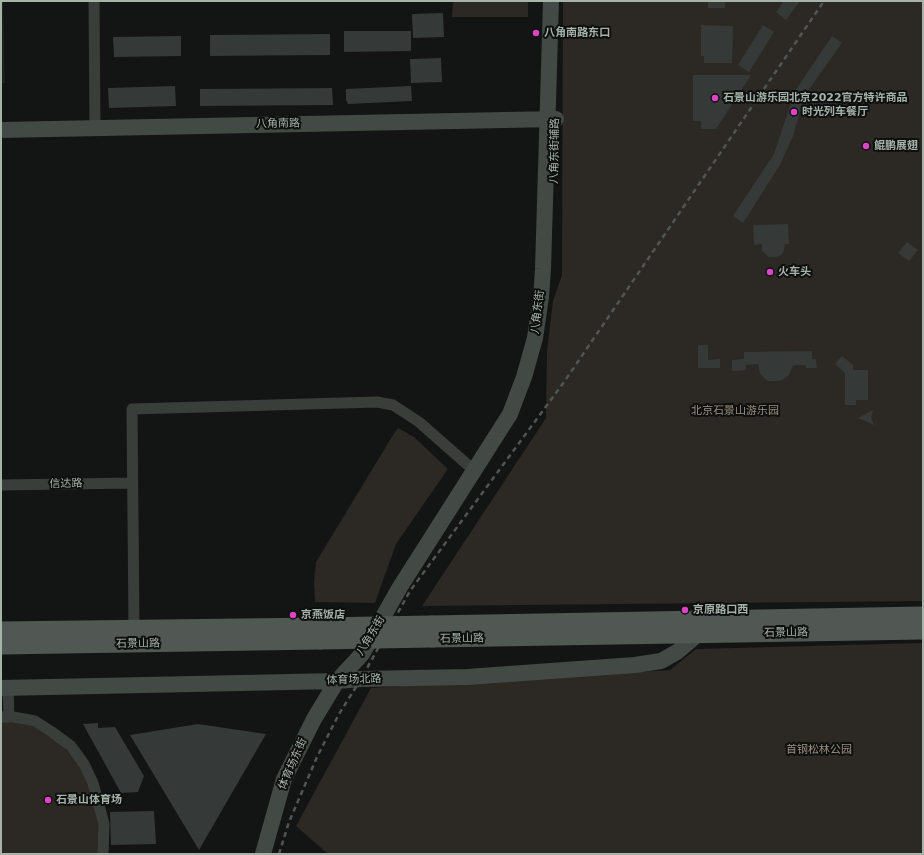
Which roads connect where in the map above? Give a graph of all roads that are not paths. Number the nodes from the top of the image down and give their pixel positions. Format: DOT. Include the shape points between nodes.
graph roads {
  1 [pos="94,1"];
  2 [pos="543,1"];
  3 [pos="551,1"];
  4 [pos="559,1"];
  5 [pos="548,119"];
  6 [pos="95,128"];
  7 [pos="1,130"];
  8 [pos="469,466"];
  9 [pos="132,483"];
  10 [pos="1,485"];
  11 [pos="400,587"];
  12 [pos="923,615"];
  13 [pos="134,628"];
  14 [pos="1,630"];
  15 [pos="923,631"];
  16 [pos="432,632"];
  17 [pos="320,634"];
  18 [pos="697,635"];
  19 [pos="1,646"];
  20 [pos="337,681"];
  21 [pos="4,687"];
  22 [pos="5,717"];
  23 [pos="104,854"];
  24 [pos="264,854"];
  1 -- 6 [label="street"];
  2 -- 5 [label="street, 八角东街"];
  3 -- 5 [label="street, 八角东街"];
  4 -- 5 [label="street, 八角东街辅路"];
  5 -- 6 [label="street, 八角南路"];
  5 -- 8 [label="street, 八角东街" via="531,324 518,375 504,407"];
  5 -- 11 [label="street, 八角东街" via="541,297 533,345 524,377 510,414"];
  6 -- 7 [label="street, 八角南路"];
  8 -- 9 [label="street" via="419,422 393,405 377,402 132,409"];
  8 -- 11 [label="street, 八角东街" via="409,556"];
  9 -- 10 [label="street, 信达路"];
  9 -- 13 [label="street"];
  11 -- 20 [label="street, 八角东街" via="362,654"];
  12 -- 16 [label="main road, 石景山路"];
  13 -- 14 [label="main road, 石景山路"];
  13 -- 17 [label="main road, 石景山路"];
  15 -- 18 [label="main road, 石景山路"];
  16 -- 17 [label="main road, 石景山路, bridge"];
  16 -- 18 [label="main road, 石景山路"];
  17 -- 19 [label="main road, 石景山路"];
  18 -- 20 [label="street, 体育场北路" via="677,652 661,661 635,665 467,677"];
  20 -- 21 [label="street, 体育场北路"];
  20 -- 24 [label="street, 体育场东街" via="314,719 284,779"];
  21 -- 22 [label="street"];
  22 -- 23 [label="street" via="35,722 71,746 93,783 104,824"];
}
